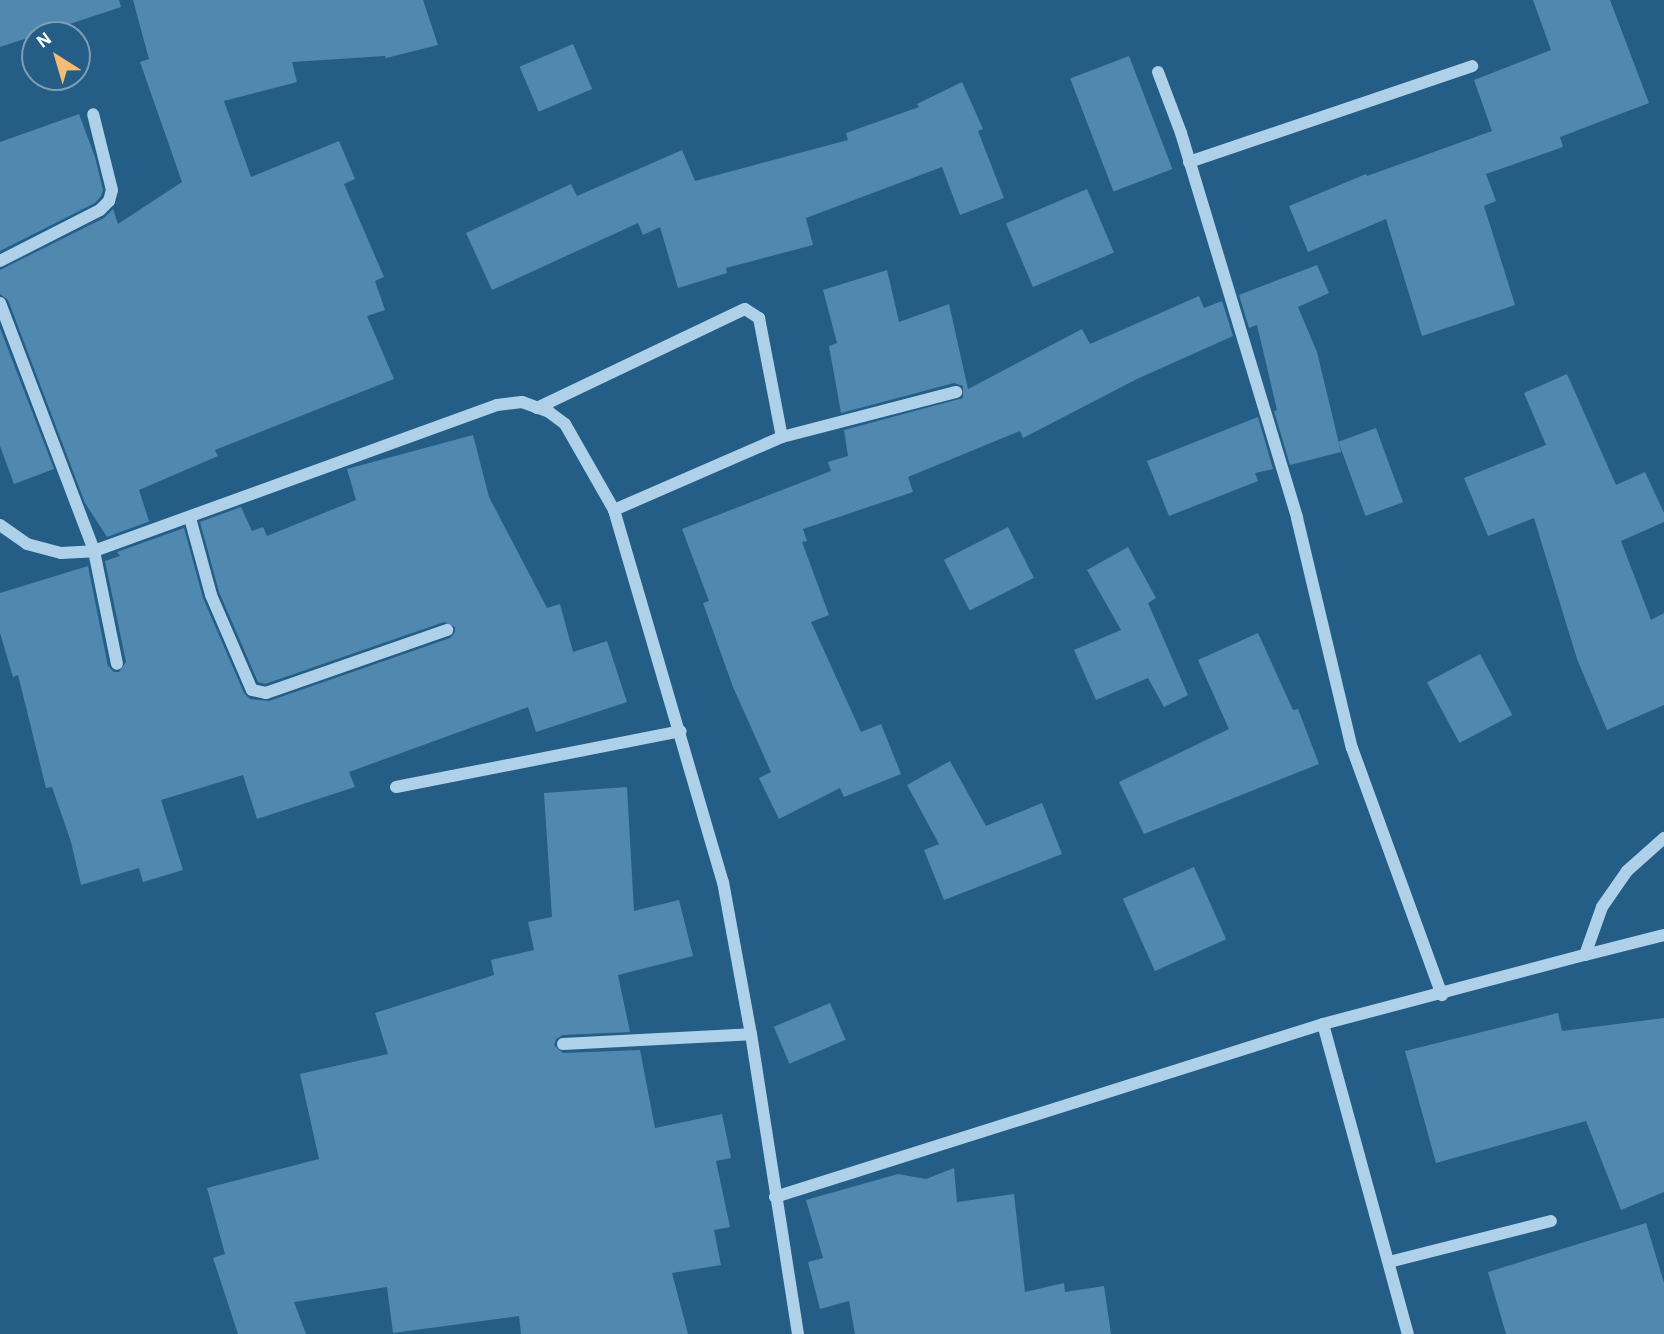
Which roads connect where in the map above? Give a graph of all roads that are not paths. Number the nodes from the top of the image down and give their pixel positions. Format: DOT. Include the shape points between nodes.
graph roads {
  1 [pos="1472,66"];
  2 [pos="1158,72"];
  3 [pos="93,114"];
  4 [pos="1189,162"];
  5 [pos="0,261"];
  6 [pos="0,303"];
  7 [pos="956,392"];
  8 [pos="537,408"];
  9 [pos="782,437"];
  10 [pos="614,510"];
  11 [pos="190,518"];
  12 [pos="0,525"];
  13 [pos="94,551"];
  14 [pos="447,630"];
  15 [pos="117,664"];
  16 [pos="681,731"];
  17 [pos="396,788"];
  18 [pos="1664,838"];
  19 [pos="1664,935"];
  20 [pos="1585,955"];
  21 [pos="1442,995"];
  22 [pos="1323,1024"];
  23 [pos="751,1034"];
  24 [pos="563,1044"];
  25 [pos="775,1197"];
  26 [pos="1550,1221"];
  27 [pos="1389,1262"];
  28 [pos="798,1334"];
  29 [pos="1408,1334"];
  1 -- 4 [label="street"];
  2 -- 4 [label="street"];
  3 -- 5 [label="street" via="112,190 109,201 100,210"];
  4 -- 21 [label="street" via="1297,518 1352,748"];
  6 -- 13 [label="street"];
  7 -- 9 [label="street"];
  8 -- 9 [label="street" via="745,309 759,318"];
  8 -- 10 [label="street" via="565,425"];
  8 -- 11 [label="street" via="522,402 497,405"];
  9 -- 10 [label="street"];
  10 -- 16 [label="street"];
  11 -- 13 [label="street"];
  11 -- 14 [label="street" via="211,595 252,690 266,693"];
  12 -- 13 [label="street" via="27,544 61,553"];
  13 -- 15 [label="street"];
  16 -- 17 [label="street"];
  16 -- 23 [label="street" via="723,882"];
  18 -- 20 [label="street" via="1627,871 1602,907"];
  19 -- 20 [label="street"];
  20 -- 21 [label="street"];
  21 -- 22 [label="street"];
  22 -- 25 [label="street"];
  22 -- 27 [label="street"];
  23 -- 24 [label="street"];
  23 -- 25 [label="street"];
  25 -- 28 [label="street"];
  26 -- 27 [label="street"];
  27 -- 29 [label="street"];
}
